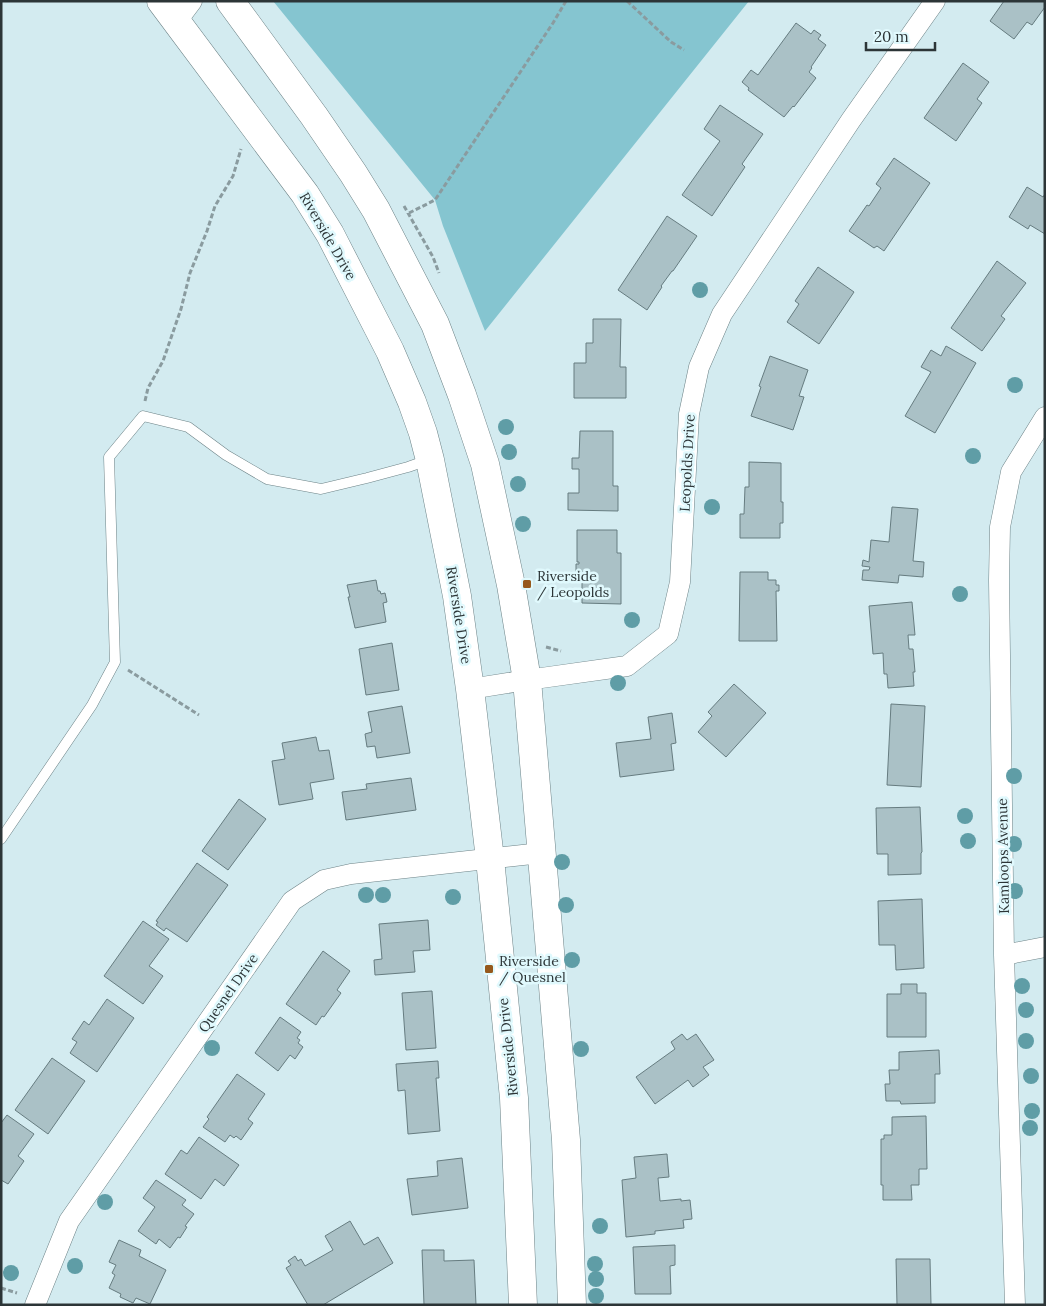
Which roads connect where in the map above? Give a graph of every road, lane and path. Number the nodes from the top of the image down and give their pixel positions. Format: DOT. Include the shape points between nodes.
graph roads {
  1 [pos="230,1"];
  2 [pos="566,1"];
  3 [pos="627,1"];
  4 [pos="935,1"];
  5 [pos="177,8"];
  6 [pos="684,50"];
  7 [pos="242,146"];
  8 [pos="409,213"];
  9 [pos="143,416"];
  10 [pos="1045,417"];
  11 [pos="430,460"];
  12 [pos="115,662"];
  13 [pos="527,680"];
  14 [pos="470,689"];
  15 [pos="199,715"];
  16 [pos="1,839"];
  17 [pos="541,853"];
  18 [pos="490,859"];
  19 [pos="1045,947"];
  20 [pos="1004,955"];
  21 [pos="34,1305"];
  22 [pos="523,1305"];
  23 [pos="572,1305"];
  24 [pos="1015,1305"];
  1 -- 13 [label="main road" via="353,173 376,210 434,324 485,464"];
  2 -- 8 [label="path" via="435,200"];
  3 -- 6 [label="path"];
  4 -- 13 [label="street, Leopolds Drive" via="722,314 699,367 688,414 680,582 668,634 627,666"];
  5 -- 11 [label="main road, Riverside Drive" via="330,234 394,360 412,402"];
  7 -- 9 [label="path" via="233,176 215,206 190,273 163,361 148,388"];
  9 -- 11 [label="lane" via="188,427 267,479 321,489"];
  9 -- 12 [label="lane" via="109,457"];
  10 -- 20 [label="street, Kamloops Avenue" via="1010,472 1000,527"];
  11 -- 14 [label="main road, Riverside Drive"];
  12 -- 15 [label="path"];
  12 -- 16 [label="lane" via="92,705"];
  13 -- 14 [label="street, Leopolds Drive"];
  13 -- 17 [label="main road"];
  14 -- 18 [label="main road, Riverside Drive"];
  17 -- 18 [label="street, Quesnel Drive"];
  17 -- 23 [label="main road" via="566,1140"];
  18 -- 21 [label="street, Quesnel Drive" via="351,874 324,880 292,901 69,1221"];
  18 -- 22 [label="main road, Riverside Drive" via="514,1098"];
  19 -- 20 [label="street"];
  20 -- 24 [label="street, Kamloops Avenue"];
}
